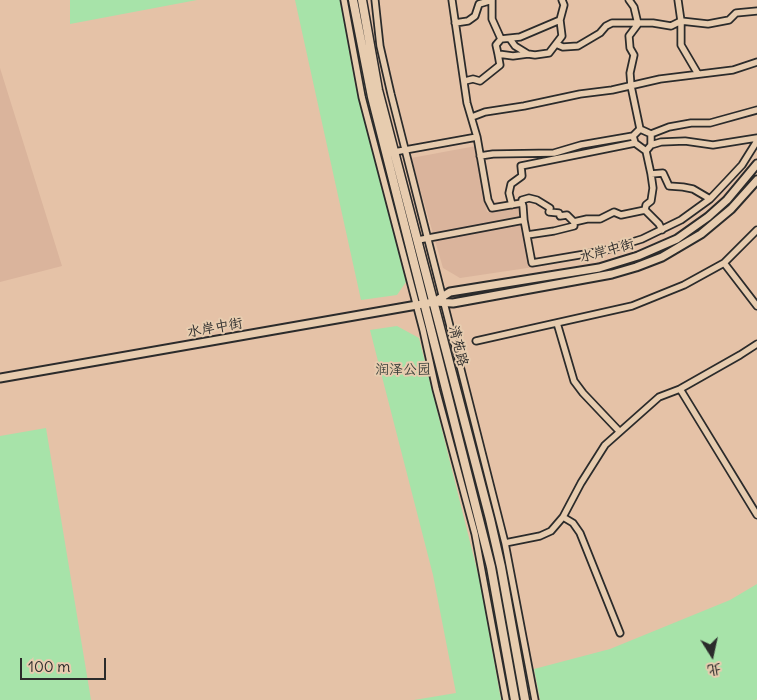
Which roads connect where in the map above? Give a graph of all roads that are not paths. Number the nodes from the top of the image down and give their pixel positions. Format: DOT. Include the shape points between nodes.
graph roads {
  1 [pos="344,0"];
  2 [pos="353,0"];
  3 [pos="362,0"];
  4 [pos="375,0"];
  5 [pos="452,0"];
  6 [pos="492,0"];
  7 [pos="562,0"];
  8 [pos="629,0"];
  9 [pos="678,0"];
  10 [pos="757,11"];
  11 [pos="560,20"];
  12 [pos="681,21"];
  13 [pos="455,23"];
  14 [pos="638,24"];
  15 [pos="501,39"];
  16 [pos="510,39"];
  17 [pos="556,44"];
  18 [pos="498,54"];
  19 [pos="528,54"];
  20 [pos="757,62"];
  21 [pos="698,74"];
  22 [pos="464,81"];
  23 [pos="631,86"];
  24 [pos="757,110"];
  25 [pos="472,117"];
  26 [pos="640,129"];
  27 [pos="652,134"];
  28 [pos="633,136"];
  29 [pos="477,137"];
  30 [pos="757,139"];
  31 [pos="635,143"];
  32 [pos="651,145"];
  33 [pos="405,150"];
  34 [pos="646,151"];
  35 [pos="394,152"];
  36 [pos="480,156"];
  37 [pos="757,164"];
  38 [pos="650,174"];
  39 [pos="757,180"];
  40 [pos="710,199"];
  41 [pos="522,203"];
  42 [pos="512,205"];
  43 [pos="645,210"];
  44 [pos="524,220"];
  45 [pos="574,222"];
  46 [pos="662,230"];
  47 [pos="757,230"];
  48 [pos="527,235"];
  49 [pos="428,238"];
  50 [pos="418,240"];
  51 [pos="724,263"];
  52 [pos="443,300"];
  53 [pos="434,302"];
  54 [pos="420,305"];
  55 [pos="757,306"];
  56 [pos="557,323"];
  57 [pos="476,341"];
  58 [pos="757,344"];
  59 [pos="0,378"];
  60 [pos="680,389"];
  61 [pos="619,432"];
  62 [pos="757,515"];
  63 [pos="563,517"];
  64 [pos="505,543"];
  65 [pos="620,634"];
  66 [pos="506,700"];
  67 [pos="515,700"];
  68 [pos="524,700"];
  69 [pos="535,700"];
  1 -- 54 [label="street" via="362,97"];
  2 -- 54 [label="main road, 清苑路"];
  3 -- 35 [label="main road, 清苑路" via="378,90"];
  4 -- 33 [label="street" via="384,65"];
  5 -- 13 [label="street"];
  6 -- 13 [label="street" via="479,4 475,16 468,21"];
  6 -- 15 [label="street" via="492,19"];
  7 -- 11 [label="street"];
  8 -- 14 [label="street"];
  9 -- 12 [label="street"];
  10 -- 12 [label="street" via="736,13 728,20 708,24"];
  11 -- 16 [label="street"];
  11 -- 17 [label="street" via="562,36"];
  12 -- 14 [label="street" via="671,26"];
  12 -- 21 [label="street" via="681,45"];
  13 -- 22 [label="street"];
  14 -- 17 [label="street" via="612,23 578,46 563,48"];
  14 -- 23 [label="street" via="629,36 634,55"];
  15 -- 16 [label="street"];
  15 -- 18 [label="street" via="496,45"];
  16 -- 19 [label="street"];
  17 -- 19 [label="street" via="549,53"];
  18 -- 19 [label="street"];
  18 -- 22 [label="street" via="500,65 480,81"];
  20 -- 21 [label="street" via="733,70"];
  21 -- 23 [label="street"];
  22 -- 25 [label="street"];
  23 -- 25 [label="street"];
  23 -- 26 [label="street"];
  24 -- 27 [label="street" via="710,123 669,127"];
  25 -- 29 [label="street"];
  26 -- 27 [label="street"];
  26 -- 28 [label="street"];
  27 -- 32 [label="street"];
  28 -- 31 [label="street"];
  28 -- 36 [label="street" via="554,153"];
  29 -- 33 [label="street"];
  29 -- 36 [label="street"];
  30 -- 32 [label="street" via="712,145 685,141"];
  30 -- 40 [label="street" via="742,165"];
  31 -- 34 [label="street"];
  31 -- 42 [label="street" via="521,166 522,176 511,184"];
  32 -- 34 [label="street"];
  33 -- 35 [label="street"];
  33 -- 49 [label="street"];
  34 -- 38 [label="street"];
  35 -- 50 [label="main road, 清苑路"];
  36 -- 42 [label="street" via="492,208"];
  37 -- 52 [label="street, 水岸中街" via="708,217 677,239 638,256 599,268 450,292"];
  38 -- 40 [label="street" via="662,173 669,186 692,189"];
  38 -- 43 [label="street" via="653,188 651,201"];
  39 -- 52 [label="street, 水岸中街" via="731,210 701,234 662,257 636,267 453,303"];
  40 -- 46 [label="street"];
  41 -- 42 [label="street"];
  41 -- 44 [label="street"];
  41 -- 45 [label="street" via="529,198 537,200 550,208 549,212 566,215"];
  43 -- 45 [label="street" via="621,215 614,212 600,219"];
  43 -- 46 [label="street"];
  44 -- 48 [label="street"];
  44 -- 49 [label="street"];
  45 -- 48 [label="street" via="574,226 554,232"];
  46 -- 48 [label="street" via="603,251 532,263"];
  47 -- 51 [label="street"];
  49 -- 50 [label="street"];
  49 -- 52 [label="street"];
  50 -- 53 [label="main road, 清苑路"];
  51 -- 55 [label="street"];
  51 -- 56 [label="street" via="684,285 632,306"];
  52 -- 53 [label="street, 水岸中街"];
  52 -- 64 [label="street"];
  53 -- 54 [label="street, 水岸中街"];
  53 -- 68 [label="main road, 清苑路" via="496,548"];
  54 -- 59 [label="street, 水岸中街"];
  54 -- 66 [label="street" via="436,389 475,534"];
  54 -- 67 [label="main road, 清苑路" via="474,492"];
  56 -- 57 [label="street"];
  56 -- 61 [label="street" via="574,381"];
  58 -- 60 [label="street"];
  60 -- 61 [label="street" via="659,397"];
  60 -- 62 [label="street"];
  61 -- 63 [label="street" via="605,445"];
  63 -- 64 [label="street" via="551,531 540,536"];
  63 -- 65 [label="street" via="580,533"];
  64 -- 69 [label="street"];
}
